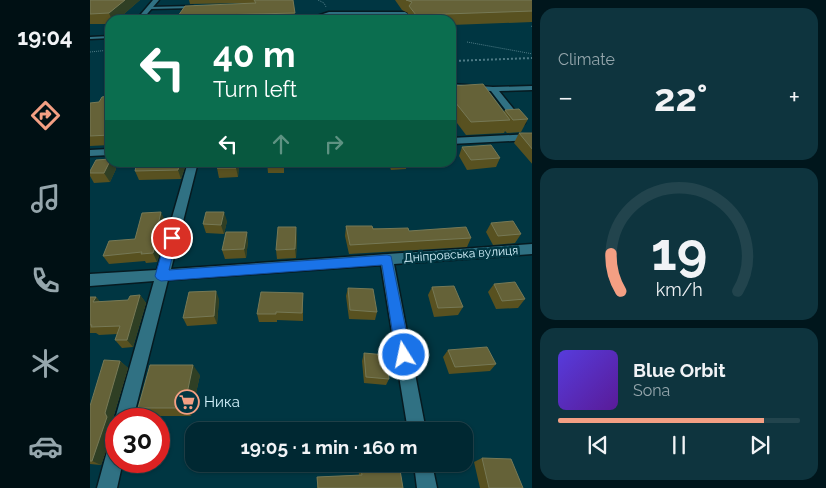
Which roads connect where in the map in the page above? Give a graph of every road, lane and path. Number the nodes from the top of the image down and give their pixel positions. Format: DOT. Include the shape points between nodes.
graph roads {
  1 [pos="150,0"];
  2 [pos="156,0"];
  3 [pos="197,7"];
  4 [pos="149,8"];
  5 [pos="405,14"];
  6 [pos="143,15"];
  7 [pos="326,15"];
  8 [pos="105,37"];
  9 [pos="90,38"];
  10 [pos="467,42"];
  11 [pos="105,50"];
  12 [pos="90,52"];
  13 [pos="532,54"];
  14 [pos="532,58"];
  15 [pos="456,62"];
  16 [pos="456,86"];
  17 [pos="532,88"];
  18 [pos="494,89"];
  19 [pos="531,138"];
  20 [pos="456,140"];
  21 [pos="105,152"];
  22 [pos="90,154"];
  23 [pos="192,167"];
  24 [pos="532,249"];
  25 [pos="387,260"];
  26 [pos="161,276"];
  27 [pos="90,280"];
  28 [pos="127,408"];
  29 [pos="415,422"];
  30 [pos="424,472"];
  31 [pos="111,473"];
  32 [pos="107,488"];
  33 [pos="427,488"];
  1 -- 2 [label="lane"];
  2 -- 4 [label="street"];
  3 -- 4 [label="lane"];
  4 -- 6 [label="street"];
  5 -- 7 [label="street"];
  8 -- 9 [label="lane"];
  10 -- 13 [label="path"];
  11 -- 12 [label="path"];
  14 -- 15 [label="path"];
  16 -- 18 [label="street"];
  17 -- 18 [label="street"];
  18 -- 19 [label="street"];
  19 -- 20 [label="street"];
  21 -- 22 [label="street"];
  23 -- 26 [label="street"];
  24 -- 25 [label="street, Дніпровська вулиця"];
  25 -- 26 [label="street, Дніпровська вулиця"];
  25 -- 29 [label="street"];
  26 -- 27 [label="street, Дніпровська вулиця"];
  26 -- 28 [label="street"];
  30 -- 33 [label="street"];
  31 -- 32 [label="street"];
}
